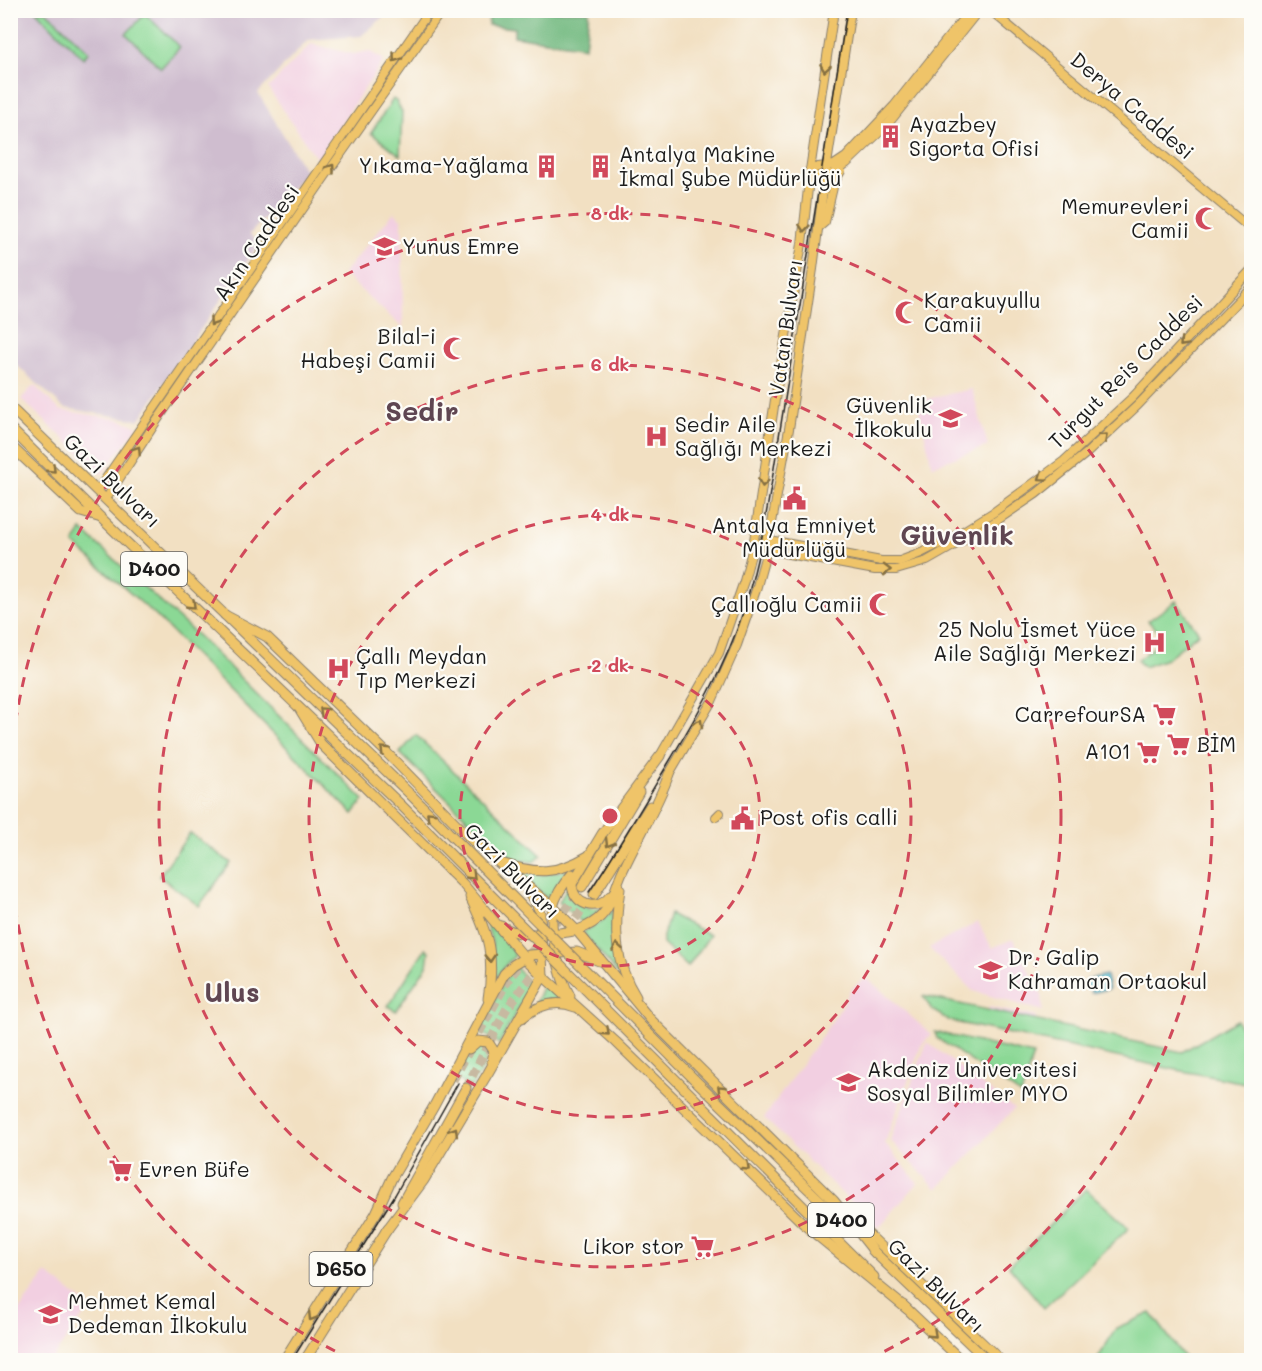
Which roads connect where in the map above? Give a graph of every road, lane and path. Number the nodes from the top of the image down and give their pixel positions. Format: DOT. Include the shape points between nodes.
graph roads {
  1 [pos="430,10"];
  2 [pos="442,10"];
  3 [pos="834,10"];
  4 [pos="851,10"];
  5 [pos="970,10"];
  6 [pos="979,10"];
  7 [pos="990,10"];
  8 [pos="829,152"];
  9 [pos="846,160"];
  10 [pos="827,167"];
  11 [pos="810,170"];
  12 [pos="825,179"];
  13 [pos="818,228"];
  14 [pos="1251,230"];
  15 [pos="1251,269"];
  16 [pos="1251,286"];
  17 [pos="10,407"];
  18 [pos="10,428"];
  19 [pos="10,445"];
  20 [pos="97,491"];
  21 [pos="106,499"];
  22 [pos="100,517"];
  23 [pos="769,538"];
  24 [pos="754,544"];
  25 [pos="767,550"];
  26 [pos="225,615"];
  27 [pos="299,708"];
  28 [pos="660,756"];
  29 [pos="669,774"];
  30 [pos="590,854"];
  31 [pos="495,861"];
  32 [pos="623,869"];
  33 [pos="516,878"];
  34 [pos="464,884"];
  35 [pos="582,887"];
  36 [pos="615,889"];
  37 [pos="594,896"];
  38 [pos="553,907"];
  39 [pos="496,923"];
  40 [pos="578,931"];
  41 [pos="554,933"];
  42 [pos="541,934"];
  43 [pos="557,953"];
  44 [pos="543,954"];
  45 [pos="524,957"];
  46 [pos="602,963"];
  47 [pos="543,976"];
  48 [pos="573,1002"];
  49 [pos="581,1009"];
  50 [pos="486,1011"];
  51 [pos="650,1019"];
  52 [pos="516,1024"];
  53 [pos="459,1060"];
  54 [pos="488,1073"];
  55 [pos="453,1080"];
  56 [pos="466,1088"];
  57 [pos="834,1201"];
  58 [pos="377,1211"];
  59 [pos="386,1231"];
  60 [pos="876,1254"];
  61 [pos="907,1310"];
  62 [pos="284,1360"];
  63 [pos="305,1360"];
  64 [pos="961,1360"];
  65 [pos="987,1360"];
  66 [pos="1001,1360"];
  1 -- 20 [label="main road, Akın Caddesi, one-way"];
  21 -- 2 [label="main road, Akın Caddesi, one-way"];
  3 -- 11 [label="main road, one-way"];
  4 -- 8 [label="main road, Vatan Bulvarı"];
  5 -- 9 [label="main road"];
  6 -- 9 [label="main road" via="888,124"];
  7 -- 14 [label="main road, Derya Caddesi"];
  8 -- 9 [label="main road" via="833,159"];
  8 -- 10 [label="main road, Vatan Bulvarı"];
  9 -- 10 [label="main road"];
  9 -- 12 [label="main road"];
  9 -- 13 [label="main road" via="834,183 825,222"];
  10 -- 11 [label="main road"];
  10 -- 12 [label="main road, Vatan Bulvarı"];
  11 -- 12 [label="main road"];
  11 -- 24 [label="main road, one-way" via="802,244"];
  12 -- 13 [label="main road, Vatan Bulvarı"];
  13 -- 23 [label="main road, Vatan Bulvarı"];
  15 -- 23 [label="main road, Turgut Reis Caddesi, one-way" via="1132,397 1064,461 957,535 900,561 881,561"];
  25 -- 16 [label="main road, Turgut Reis Caddesi, one-way" via="875,570 896,570 927,561 1036,494 1088,452"];
  17 -- 20 [label="highway, Gazi Bulvarı / D400"];
  18 -- 22 [label="highway, Gazi Bulvarı / D400, one-way"];
  19 -- 22 [label="highway" via="81,512"];
  20 -- 21 [label="highway, Gazi Bulvarı / D400"];
  21 -- 26 [label="highway, Gazi Bulvarı / D400"];
  22 -- 27 [label="highway, Gazi Bulvarı / D400, one-way"];
  23 -- 24 [label="main road"];
  23 -- 25 [label="main road, Vatan Bulvarı"];
  24 -- 28 [label="main road" via="719,653"];
  29 -- 25 [label="main road, Vatan Bulvarı, one-way" via="712,701 737,645"];
  31 -- 26 [label="highway, one-way" via="267,638"];
  60 -- 26 [label="highway, Gazi Bulvarı / D400, one-way, bridge"];
  27 -- 34 [label="highway" via="321,744"];
  27 -- 61 [label="highway, Gazi Bulvarı / D400, one-way, bridge"];
  28 -- 30 [label="highway"];
  28 -- 35 [label="highway, one-way"];
  29 -- 32 [label="highway"];
  29 -- 37 [label="highway"];
  30 -- 31 [label="highway" via="544,872"];
  30 -- 36 [label="highway" via="572,884 576,897 587,905 599,905"];
  30 -- 38 [label="highway" via="562,886"];
  31 -- 33 [label="highway"];
  32 -- 36 [label="highway"];
  51 -- 32 [label="highway, one-way" via="625,977 615,936"];
  33 -- 38 [label="highway"];
  33 -- 42 [label="highway" via="537,905"];
  34 -- 39 [label="highway"];
  34 -- 50 [label="highway, one-way" via="491,955"];
  36 -- 40 [label="highway" via="606,910"];
  38 -- 40 [label="highway"];
  38 -- 41 [label="highway"];
  39 -- 42 [label="highway" via="510,932"];
  39 -- 45 [label="highway"];
  40 -- 41 [label="highway"];
  40 -- 46 [label="highway"];
  41 -- 42 [label="highway"];
  41 -- 43 [label="highway"];
  42 -- 44 [label="highway"];
  43 -- 44 [label="highway"];
  43 -- 46 [label="highway" via="577,952"];
  43 -- 48 [label="highway" via="564,986"];
  44 -- 45 [label="highway"];
  44 -- 47 [label="highway"];
  45 -- 47 [label="highway"];
  45 -- 50 [label="highway" via="504,974"];
  46 -- 51 [label="highway"];
  47 -- 48 [label="highway"];
  47 -- 52 [label="highway"];
  48 -- 49 [label="highway"];
  49 -- 52 [label="highway" via="566,1003 542,1005"];
  49 -- 61 [label="highway, one-way" via="808,1228"];
  50 -- 53 [label="highway"];
  57 -- 51 [label="highway, one-way"];
  52 -- 54 [label="highway"];
  53 -- 54 [label="highway" via="478,1041 488,1042 494,1051"];
  53 -- 58 [label="highway"];
  59 -- 54 [label="highway, one-way" via="424,1180"];
  55 -- 58 [label="highway, D650"];
  56 -- 59 [label="highway, D650"];
  57 -- 60 [label="highway"];
  57 -- 66 [label="main road"];
  58 -- 62 [label="highway, D650, one-way"];
  59 -- 63 [label="highway, D650"];
  60 -- 65 [label="highway, Gazi Bulvarı / D400"];
  61 -- 64 [label="highway, Gazi Bulvarı / D400, one-way"];
}
